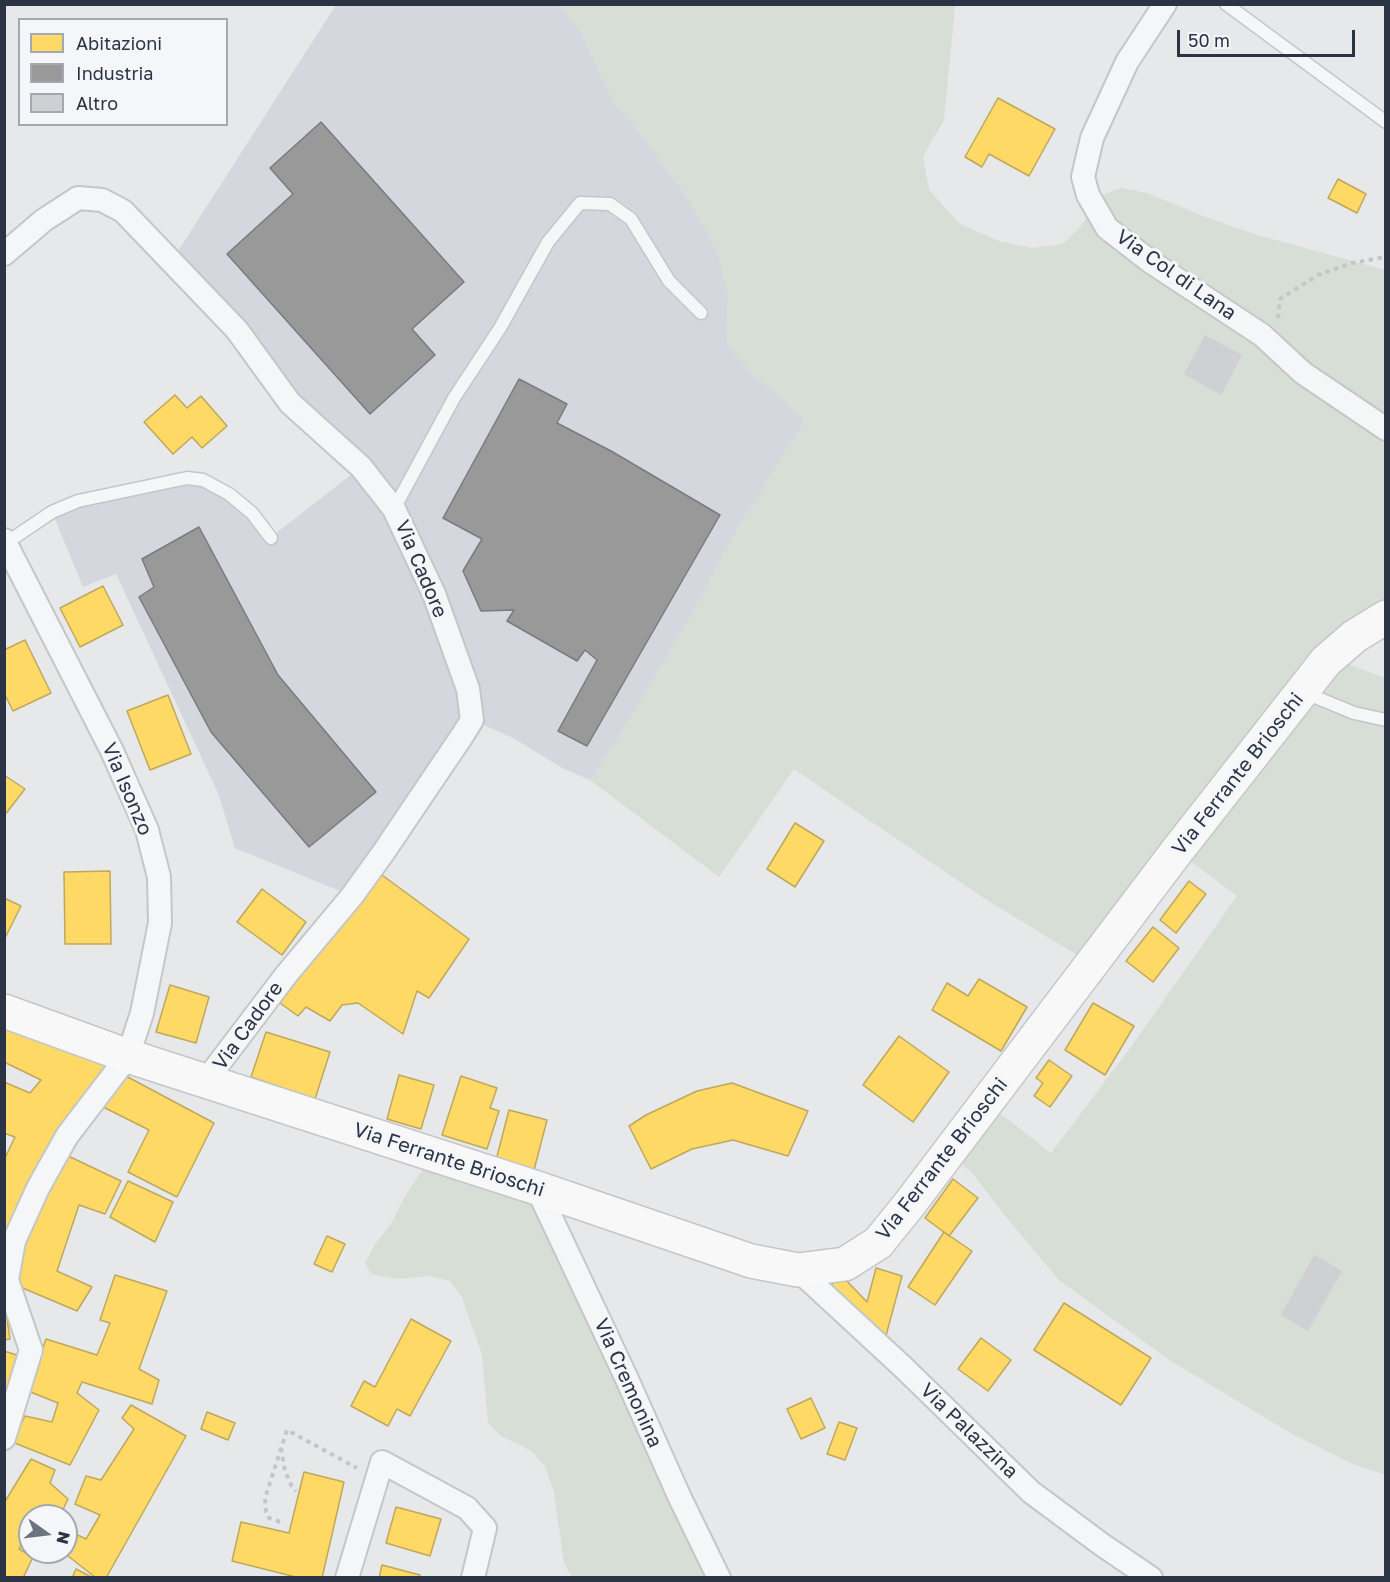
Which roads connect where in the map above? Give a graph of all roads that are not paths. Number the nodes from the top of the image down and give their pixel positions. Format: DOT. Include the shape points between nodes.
graph roads {
  1 [pos="1165,4"];
  2 [pos="1226,4"];
  3 [pos="1386,122"];
  4 [pos="4,254"];
  5 [pos="701,313"];
  6 [pos="1386,429"];
  7 [pos="394,509"];
  8 [pos="271,538"];
  9 [pos="5,542"];
  10 [pos="1386,617"];
  11 [pos="1302,692"];
  12 [pos="1386,720"];
  13 [pos="4,1011"];
  14 [pos="128,1056"];
  15 [pos="209,1083"];
  16 [pos="537,1188"];
  17 [pos="798,1270"];
  18 [pos="4,1438"];
  19 [pos="347,1578"];
  20 [pos="473,1578"];
  21 [pos="719,1578"];
  22 [pos="1151,1578"];
  1 -- 6 [label="street, Via Col di Lana" via="1127,62 1092,138 1083,177 1088,195 1107,228 1254,330 1303,373"];
  2 -- 3 [label="lane"];
  4 -- 7 [label="street, Via Cadore" via="78,198 102,200 123,211 237,330 290,403 361,467"];
  5 -- 7 [label="lane" via="669,281 631,219 610,204 580,203 548,242 500,328 454,398"];
  7 -- 15 [label="street, Via Cadore" via="438,605 468,688 472,720 352,896 286,975"];
  8 -- 9 [label="lane" via="252,513 229,494 203,480 187,478 78,501 52,512"];
  9 -- 14 [label="street, Via Isonzo" via="112,751 147,830 159,877 160,923 142,1013"];
  10 -- 11 [label="street, Via Ferrante Brioschi" via="1355,636 1326,661"];
  11 -- 12 [label="lane" via="1354,713"];
  11 -- 17 [label="street, Via Ferrante Brioschi" via="878,1244 845,1264"];
  13 -- 14 [label="street, Via Ferrante Brioschi"];
  14 -- 15 [label="street, Via Ferrante Brioschi"];
  14 -- 18 [label="street, Via Isonzo" via="67,1136 14,1241 6,1280 31,1350"];
  15 -- 16 [label="street, Via Ferrante Brioschi"];
  16 -- 17 [label="street, Via Ferrante Brioschi" via="751,1261"];
  16 -- 21 [label="street, Via Cremonina"];
  17 -- 22 [label="street, Via Palazzina" via="1031,1492"];
  19 -- 20 [label="street" via="382,1462 467,1508 485,1528"];
}
